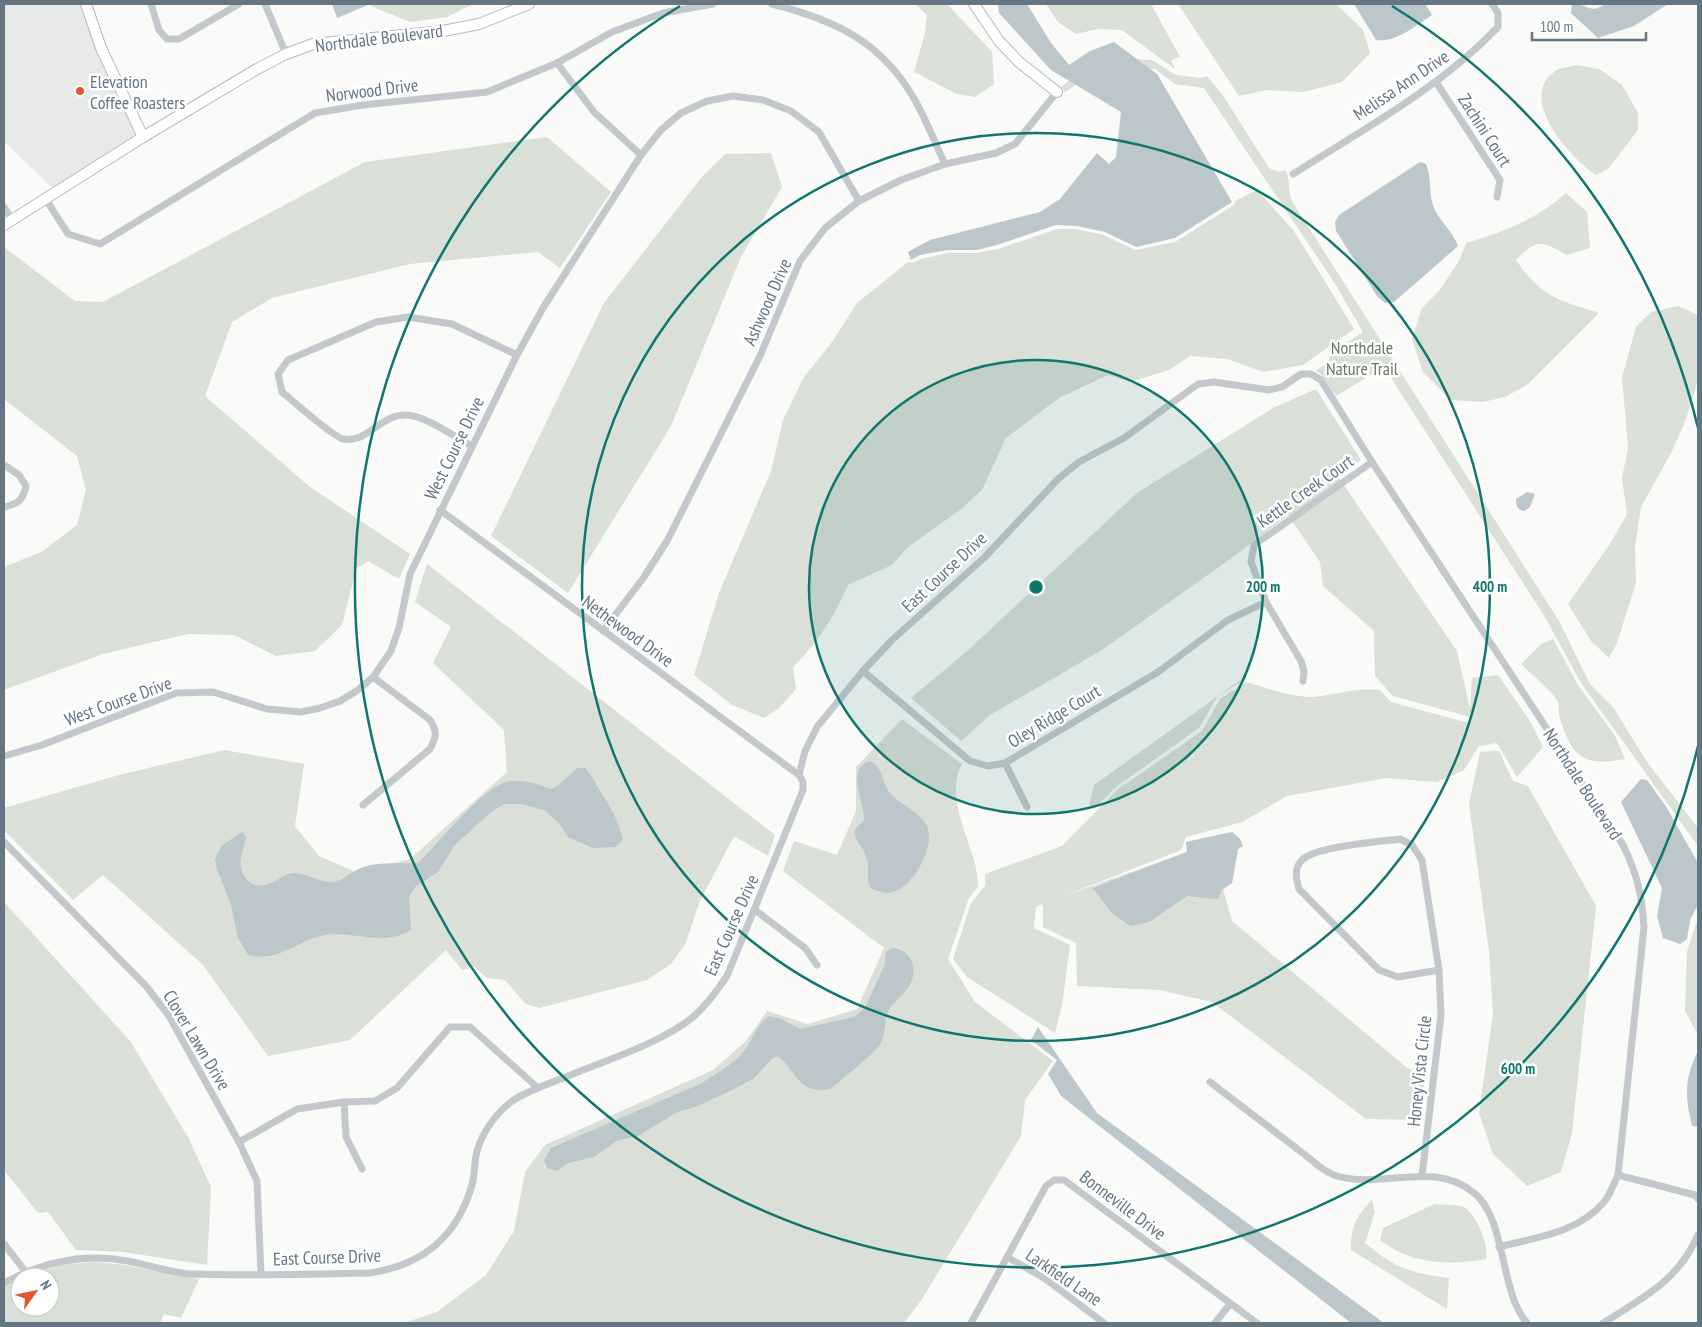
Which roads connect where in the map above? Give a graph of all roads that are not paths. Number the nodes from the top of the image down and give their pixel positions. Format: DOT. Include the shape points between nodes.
graph roads {
  1 [pos="86,4"];
  2 [pos="151,4"];
  3 [pos="238,4"];
  4 [pos="264,4"];
  5 [pos="529,4"];
  6 [pos="713,4"];
  7 [pos="772,4"];
  8 [pos="974,4"];
  9 [pos="1492,4"];
  10 [pos="286,54"];
  11 [pos="558,63"];
  12 [pos="1436,82"];
  13 [pos="1057,92"];
  14 [pos="143,137"];
  15 [pos="641,155"];
  16 [pos="945,164"];
  17 [pos="1293,174"];
  18 [pos="1497,196"];
  19 [pos="45,198"];
  20 [pos="859,201"];
  21 [pos="4,207"];
  22 [pos="8,222"];
  23 [pos="517,355"];
  24 [pos="1311,374"];
  25 [pos="472,446"];
  26 [pos="1372,462"];
  27 [pos="4,465"];
  28 [pos="4,507"];
  29 [pos="440,510"];
  30 [pos="1266,602"];
  31 [pos="603,630"];
  32 [pos="863,671"];
  33 [pos="373,677"];
  34 [pos="1302,681"];
  35 [pos="4,756"];
  36 [pos="1005,763"];
  37 [pos="799,775"];
  38 [pos="363,805"];
  39 [pos="1027,807"];
  40 [pos="4,842"];
  41 [pos="755,910"];
  42 [pos="817,965"];
  43 [pos="1439,970"];
  44 [pos="1210,1082"];
  45 [pos="538,1088"];
  46 [pos="344,1102"];
  47 [pos="240,1142"];
  48 [pos="362,1169"];
  49 [pos="1618,1175"];
  50 [pos="1422,1176"];
  51 [pos="1698,1200"];
  52 [pos="1698,1235"];
  53 [pos="4,1244"];
  54 [pos="1499,1247"];
  55 [pos="1007,1257"];
  56 [pos="21,1267"];
  57 [pos="40,1267"];
  58 [pos="261,1274"];
  59 [pos="1230,1304"];
  60 [pos="971,1323"];
  61 [pos="1104,1323"];
  62 [pos="1215,1323"];
  63 [pos="1257,1323"];
  64 [pos="1527,1323"];
  65 [pos="1603,1323"];
  1 -- 14 [label="street" via="101,48"];
  2 -- 3 [label="street" via="159,30 167,39 179,39"];
  4 -- 10 [label="street"];
  5 -- 10 [label="street, Northdale Boulevard" via="479,24 443,31 313,44"];
  6 -- 11 [label="street, Norwood Drive" via="663,13 612,32"];
  7 -- 16 [label="street" via="812,14 847,30 886,60 915,100"];
  8 -- 13 [label="street" via="999,41 1019,62"];
  9 -- 12 [label="street, Melissa Ann Drive" via="1498,13 1498,27 1477,49"];
  10 -- 14 [label="street, Northdale Boulevard"];
  11 -- 15 [label="street" via="594,112"];
  11 -- 19 [label="street, Norwood Drive" via="487,92 315,113 100,244 68,234"];
  12 -- 17 [label="street, Melissa Ann Drive"];
  12 -- 18 [label="street, Zachini Court" via="1500,180"];
  13 -- 16 [label="street, Ashwood Drive" via="1015,144 996,153"];
  14 -- 19 [label="street, Northdale Boulevard"];
  15 -- 20 [label="street, West Course Drive" via="661,130 681,113 707,101 734,96 763,100 791,111 819,132"];
  15 -- 23 [label="street, West Course Drive" via="543,308"];
  16 -- 20 [label="street, Ashwood Drive" via="901,180"];
  19 -- 22 [label="street, Northdale Boulevard"];
  20 -- 31 [label="street, Ashwood Drive" via="825,228 800,261 760,356 667,540 644,577"];
  21 -- 22 [label="street"];
  23 -- 25 [label="street, West Course Drive"];
  23 -- 25 [label="street" via="452,324 408,317 376,322 288,360 278,374 282,392 342,439 357,439 385,420 408,415 422,419"];
  24 -- 26 [label="street, Northdale Boulevard" via="1321,380"];
  24 -- 32 [label="street, East Course Drive" via="1301,374 1282,387 1268,390 1214,382 1198,384 1124,438 1079,462 1058,479 984,558 892,640"];
  25 -- 29 [label="street, West Course Drive"];
  26 -- 30 [label="street, Kettle Creek Court" via="1254,545 1252,562"];
  26 -- 49 [label="street, Northdale Boulevard" via="1622,845 1636,873 1644,927"];
  27 -- 28 [label="street" via="26,486 24,497 16,504"];
  29 -- 31 [label="street, Nethewood Drive"];
  29 -- 33 [label="street, West Course Drive" via="410,574 391,651"];
  30 -- 34 [label="street, Kettle Creek Court" via="1301,661"];
  30 -- 36 [label="street, Oley Ridge Court" via="1228,620 1158,672"];
  31 -- 37 [label="street, Nethewood Drive"];
  32 -- 36 [label="street, Oley Ridge Court" via="970,761 988,766"];
  32 -- 37 [label="street, East Course Drive" via="817,727 805,751"];
  33 -- 35 [label="street, West Course Drive" via="340,701 301,712 268,709 213,692 176,693 42,745"];
  33 -- 38 [label="street" via="430,720 436,737 430,750"];
  36 -- 39 [label="street"];
  37 -- 41 [label="street, East Course Drive" via="803,790"];
  40 -- 47 [label="street, Clover Lawn Drive" via="146,986 169,1016"];
  41 -- 42 [label="street" via="805,948"];
  41 -- 45 [label="street, East Course Drive" via="727,976 693,1017 667,1034"];
  43 -- 43 [label="street, Honey Vista Circle" via="1398,977 1379,970 1299,889 1295,875 1300,861 1314,852 1400,839 1412,845 1422,860"];
  43 -- 50 [label="street, Honey Vista Circle" via="1441,1015"];
  44 -- 50 [label="street" via="1332,1175 1358,1180"];
  45 -- 46 [label="street" via="470,1027 450,1027 397,1088 375,1101"];
  45 -- 58 [label="street, East Course Drive" via="511,1102 488,1127 477,1151 464,1208 452,1229 435,1247 414,1261 370,1273"];
  46 -- 47 [label="street" via="297,1109"];
  46 -- 48 [label="street" via="346,1137"];
  47 -- 58 [label="street, Clover Lawn Drive" via="257,1182"];
  49 -- 51 [label="street" via="1694,1195"];
  49 -- 54 [label="street, Northdale Boulevard" via="1606,1201 1584,1221 1564,1230"];
  50 -- 54 [label="street" via="1450,1178 1474,1193 1489,1213"];
  52 -- 65 [label="street" via="1690,1253 1671,1278"];
  53 -- 56 [label="street"];
  54 -- 64 [label="street" via="1515,1304"];
  55 -- 59 [label="street, Bonneville Drive" via="1046,1186 1054,1180 1064,1180"];
  55 -- 60 [label="street, Bonneville Drive"];
  55 -- 61 [label="street, Larkfield Lane" via="1044,1278"];
  57 -- 58 [label="street, East Course Drive" via="59,1261 95,1258 126,1260 188,1274"];
  59 -- 62 [label="street"];
  59 -- 63 [label="street, Bonneville Drive"];
}
